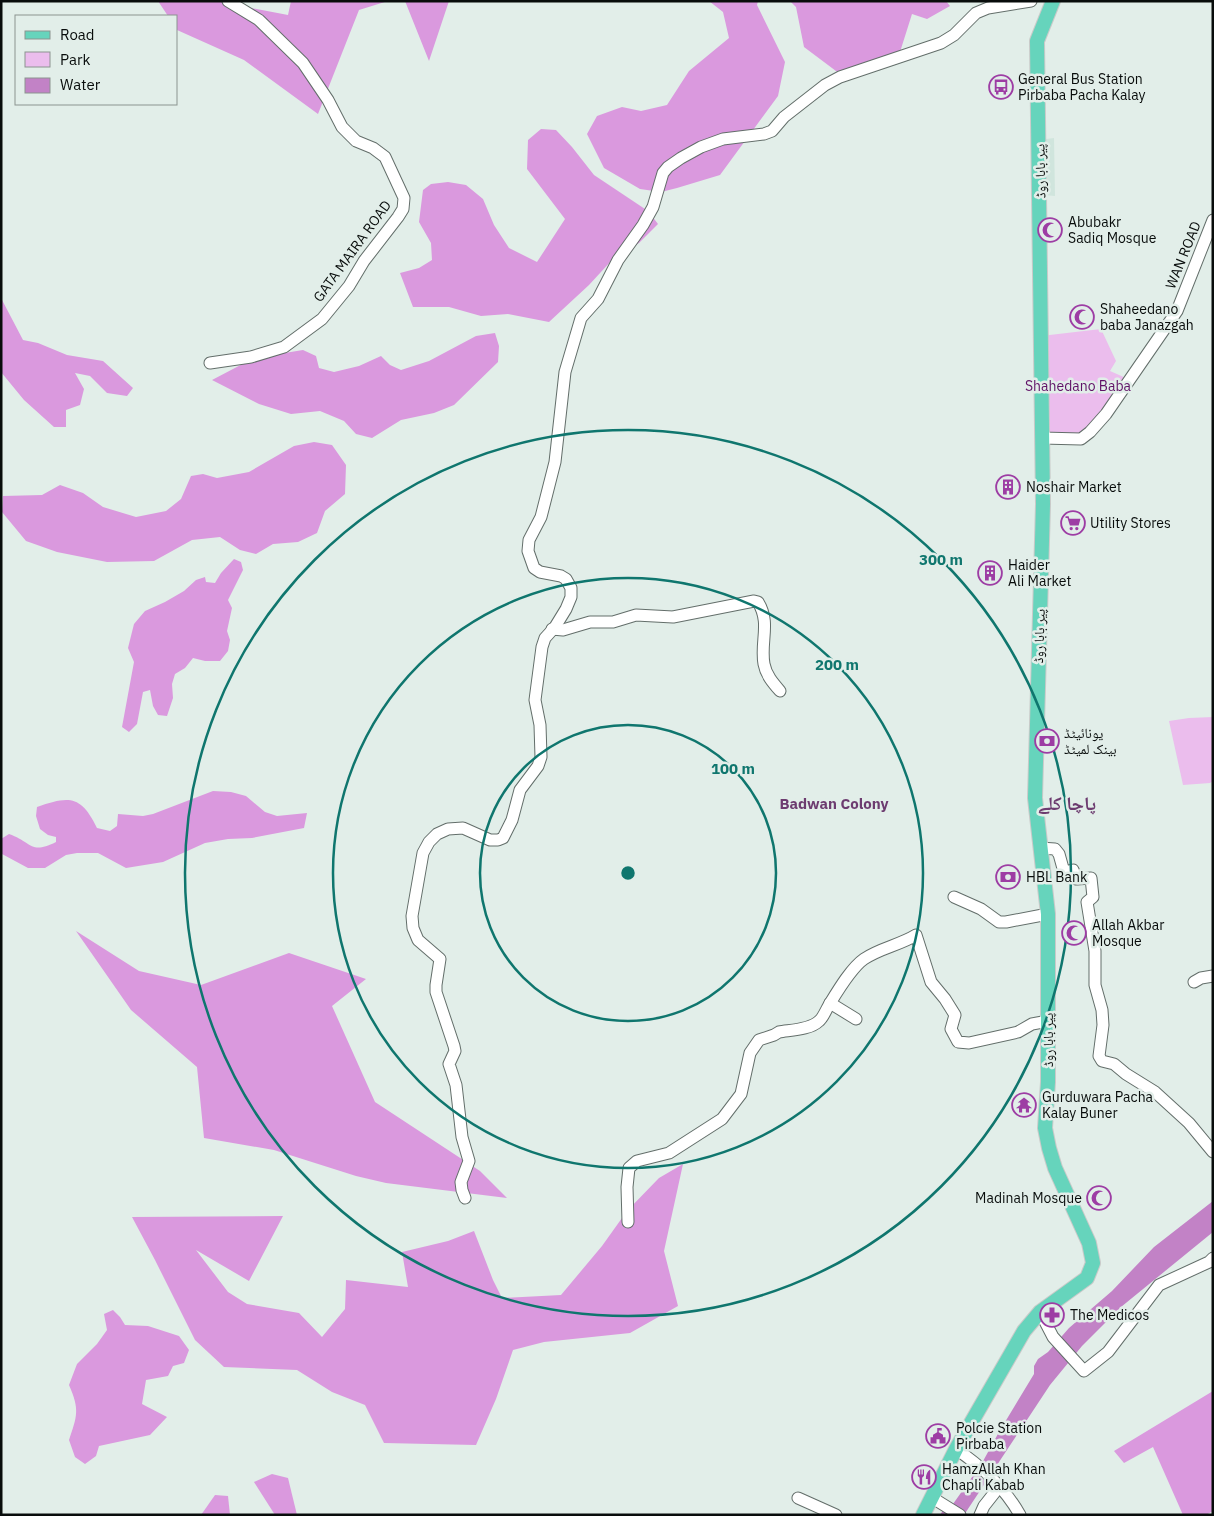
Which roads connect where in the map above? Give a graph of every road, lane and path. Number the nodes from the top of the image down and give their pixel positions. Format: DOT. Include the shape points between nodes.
graph roads {
  1 [pos="228,1"];
  2 [pos="1031,1"];
  3 [pos="1053,1"];
  4 [pos="1213,220"];
  5 [pos="210,363"];
  6 [pos="1042,438"];
  7 [pos="552,629"];
  8 [pos="780,692"];
  9 [pos="1040,848"];
  10 [pos="954,898"];
  11 [pos="1048,914"];
  12 [pos="1213,976"];
  13 [pos="1194,982"];
  14 [pos="830,1003"];
  15 [pos="856,1019"];
  16 [pos="1048,1021"];
  17 [pos="1213,1152"];
  18 [pos="465,1198"];
  19 [pos="628,1222"];
  20 [pos="1213,1258"];
  21 [pos="1040,1312"];
  22 [pos="956,1449"];
  23 [pos="996,1484"];
  24 [pos="798,1498"];
  25 [pos="931,1498"];
  26 [pos="836,1515"];
  27 [pos="922,1515"];
  28 [pos="960,1515"];
  29 [pos="980,1515"];
  30 [pos="1020,1515"];
  1 -- 5 [label="street, GATA MAIRA ROAD" via="259,20 303,62 342,127 356,141 384,157 404,198 398,217 322,319 284,347 251,357"];
  2 -- 7 [label="street" via="976,13 941,43 825,85 784,117 772,131 723,139 701,147 680,158 663,173 653,207 643,225 618,260 598,299 581,318 565,372 554,462 541,517 529,540 528,551 534,568 561,576 571,588 566,609"];
  3 -- 6 [label="main road, پیر بابا روڈ" via="1037,41"];
  4 -- 6 [label="street, WAN ROAD" via="1177,311 1106,414 1081,439"];
  6 -- 9 [label="main road, پیر بابا روڈ" via="1036,798"];
  7 -- 8 [label="street" via="563,630 590,622 613,622 636,614 673,617 758,602 765,618 764,664 769,678"];
  7 -- 18 [label="street" via="542,647 536,682 541,757 520,790 512,820 503,838 498,840 490,840 463,828 448,828 437,834 423,853 412,916 418,940 440,959 436,992 455,1051 449,1064 456,1086 468,1162 461,1182"];
  9 -- 11 [label="main road, پیر بابا روڈ"];
  9 -- 17 [label="street" via="1055,849 1064,872 1073,870 1077,879 1092,878 1093,897 1087,902 1096,951 1095,985 1102,1010 1099,1056 1102,1061 1114,1064 1155,1092 1189,1123"];
  10 -- 11 [label="street" via="981,909 999,922"];
  11 -- 16 [label="main road, پیر بابا روڈ"];
  12 -- 13 [label="street"];
  14 -- 15 [label="street"];
  14 -- 16 [label="street" via="863,960 916,935 931,982 955,1015 951,1029 958,1042 969,1043 1018,1032 1032,1024"];
  14 -- 19 [label="street" via="820,1021 811,1026 778,1032 759,1040 750,1053 741,1094 722,1119 669,1153 637,1161 629,1168"];
  16 -- 21 [label="main road, پیر بابا روڈ" via="1045,1128 1048,1148 1089,1243 1093,1263 1087,1278"];
  20 -- 21 [label="street" via="1159,1285 1108,1352 1084,1371 1053,1336"];
  21 -- 22 [label="main road" via="1024,1331"];
  22 -- 23 [label="street" via="973,1460"];
  22 -- 25 [label="main road"];
  23 -- 29 [label="street"];
  23 -- 30 [label="street" via="1012,1500"];
  24 -- 26 [label="street"];
  25 -- 27 [label="main road"];
  25 -- 28 [label="street"];
}
